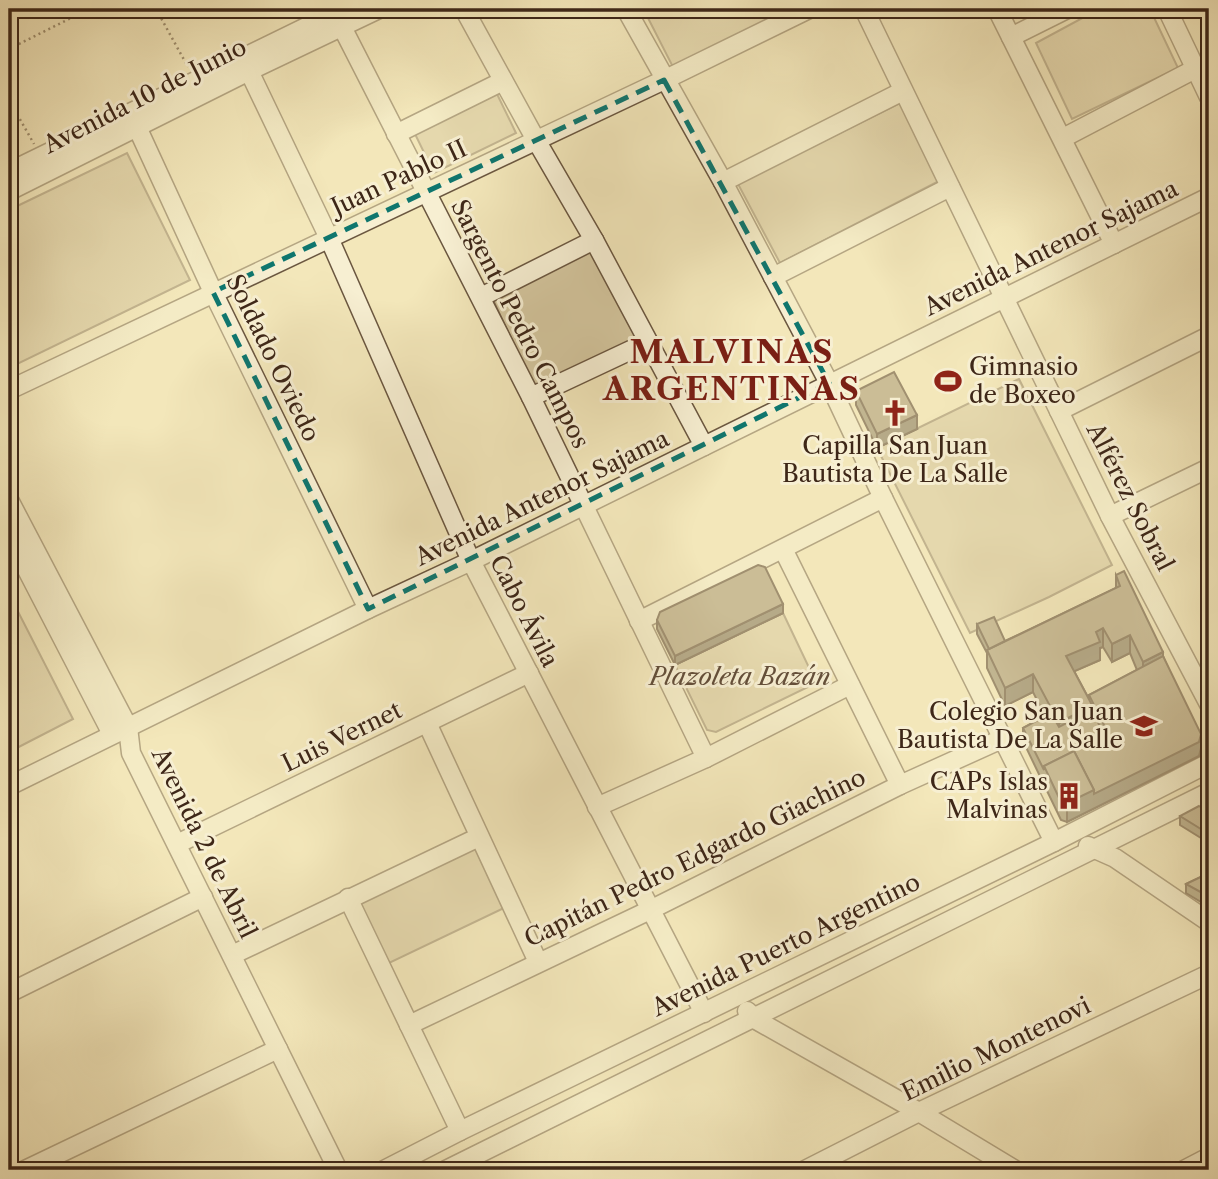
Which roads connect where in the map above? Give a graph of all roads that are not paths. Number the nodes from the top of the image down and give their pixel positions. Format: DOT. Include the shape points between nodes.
graph roads {
  1 [pos="379,9"];
  2 [pos="464,9"];
  3 [pos="809,9"];
  4 [pos="864,9"];
  5 [pos="997,9"];
  6 [pos="1067,9"];
  7 [pos="1167,9"];
  8 [pos="632,11"];
  9 [pos="342,18"];
  10 [pos="1011,37"];
  11 [pos="1195,69"];
  12 [pos="249,71"];
  13 [pos="664,80"];
  14 [pos="503,81"];
  15 [pos="903,91"];
  16 [pos="1209,97"];
  17 [pos="137,127"];
  18 [pos="396,134"];
  19 [pos="1062,138"];
  20 [pos="536,140"];
  21 [pos="9,172"];
  22 [pos="723,182"];
  23 [pos="950,187"];
  24 [pos="9,191"];
  25 [pos="426,191"];
  26 [pos="1209,197"];
  27 [pos="329,238"];
  28 [pos="594,240"];
  29 [pos="1114,244"];
  30 [pos="774,277"];
  31 [pos="213,292"];
  32 [pos="481,297"];
  33 [pos="1004,298"];
  34 [pos="1209,336"];
  35 [pos="648,342"];
  36 [pos="829,383"];
  37 [pos="9,390"];
  38 [pos="531,397"];
  39 [pos="1059,411"];
  40 [pos="705,446"];
  41 [pos="1209,468"];
  42 [pos="883,498"];
  43 [pos="9,500"];
  44 [pos="584,505"];
  45 [pos="1110,516"];
  46 [pos="9,535"];
  47 [pos="783,549"];
  48 [pos="471,561"];
  49 [pos="368,609"];
  50 [pos="639,621"];
  51 [pos="529,673"];
  52 [pos="850,684"];
  53 [pos="1209,704"];
  54 [pos="427,723"];
  55 [pos="120,731"];
  56 [pos="1004,738"];
  57 [pos="706,758"];
  58 [pos="1209,763"];
  59 [pos="900,785"];
  60 [pos="9,786"];
  61 [pos="1209,792"];
  62 [pos="597,807"];
  63 [pos="1078,829"];
  64 [pos="479,837"];
  65 [pos="1054,842"];
  66 [pos="177,844"];
  67 [pos="1095,849"];
  68 [pos="203,897"];
  69 [pos="348,898"];
  70 [pos="652,909"];
  71 [pos="1209,922"];
  72 [pos="232,955"];
  73 [pos="538,962"];
  74 [pos="1209,974"];
  75 [pos="9,993"];
  76 [pos="733,999"];
  77 [pos="704,1013"];
  78 [pos="754,1017"];
  79 [pos="410,1025"];
  80 [pos="278,1049"];
  81 [pos="919,1112"];
  82 [pos="460,1131"];
  83 [pos="1209,1157"];
  84 [pos="25,1170"];
  85 [pos="338,1170"];
  86 [pos="384,1170"];
  87 [pos="446,1170"];
  88 [pos="805,1170"];
  89 [pos="1014,1170"];
  90 [pos="1184,1170"];
  1 -- 9 [label="street, Avenida 10 de Junio"];
  2 -- 14 [label="street"];
  3 -- 13 [label="street, Juan Pablo II"];
  4 -- 15 [label="street, Alférez Sobral"];
  5 -- 10 [label="street"];
  6 -- 10 [label="street"];
  7 -- 11 [label="street"];
  8 -- 13 [label="street"];
  9 -- 12 [label="street, Avenida 10 de Junio"];
  9 -- 18 [label="street, Sargento Pedro Campos"];
  9 -- 21 [label="street, Avenida 10 de Junio" via="195,81"];
  10 -- 19 [label="street"];
  11 -- 16 [label="street"];
  11 -- 19 [label="street"];
  12 -- 17 [label="street, Avenida 10 de Junio"];
  12 -- 27 [label="street, Cabo Ávila"];
  13 -- 20 [label="street, Juan Pablo II"];
  13 -- 22 [label="street"];
  14 -- 18 [label="street"];
  14 -- 20 [label="street"];
  15 -- 22 [label="street"];
  15 -- 23 [label="street, Alférez Sobral"];
  17 -- 24 [label="street, Avenida 10 de Junio"];
  17 -- 31 [label="street, Soldado Oviedo"];
  18 -- 25 [label="street, Sargento Pedro Campos"];
  19 -- 29 [label="street"];
  20 -- 25 [label="street, Juan Pablo II"];
  20 -- 28 [label="street"];
  22 -- 30 [label="street"];
  23 -- 30 [label="street"];
  23 -- 33 [label="street, Alférez Sobral"];
  25 -- 27 [label="street, Juan Pablo II"];
  25 -- 32 [label="street, Sargento Pedro Campos"];
  26 -- 29 [label="street, Avenida Antenor Sajama"];
  27 -- 31 [label="street, Juan Pablo II"];
  27 -- 48 [label="street, Cabo Ávila"];
  28 -- 32 [label="street"];
  28 -- 35 [label="street"];
  29 -- 33 [label="street, Avenida Antenor Sajama"];
  30 -- 36 [label="street"];
  31 -- 37 [label="street, Juan Pablo II"];
  31 -- 49 [label="street, Soldado Oviedo"];
  32 -- 38 [label="street, Sargento Pedro Campos"];
  33 -- 36 [label="street, Avenida Antenor Sajama"];
  33 -- 39 [label="street, Alférez Sobral"];
  34 -- 39 [label="street"];
  35 -- 38 [label="street"];
  35 -- 40 [label="street"];
  36 -- 40 [label="street, Avenida Antenor Sajama"];
  36 -- 42 [label="street"];
  38 -- 44 [label="street, Sargento Pedro Campos"];
  39 -- 45 [label="street, Alférez Sobral"];
  40 -- 44 [label="street, Avenida Antenor Sajama"];
  41 -- 45 [label="street"];
  42 -- 47 [label="street"];
  42 -- 56 [label="street"];
  43 -- 55 [label="street, Avenida 2 de Abril"];
  44 -- 48 [label="street, Avenida Antenor Sajama"];
  44 -- 50 [label="street, Sargento Pedro Campos"];
  45 -- 53 [label="street, Alférez Sobral"];
  46 -- 55 [label="street, Avenida 2 de Abril"];
  47 -- 50 [label="street"];
  47 -- 52 [label="street"];
  48 -- 49 [label="street, Avenida Antenor Sajama"];
  48 -- 51 [label="street, Cabo Ávila"];
  49 -- 55 [label="street, Avenida Antenor Sajama"];
  50 -- 57 [label="street, Sargento Pedro Campos"];
  51 -- 54 [label="street, Luis Vernet"];
  51 -- 62 [label="street, Cabo Ávila"];
  52 -- 57 [label="street"];
  52 -- 59 [label="street"];
  54 -- 64 [label="street"];
  54 -- 66 [label="street, Luis Vernet"];
  55 -- 60 [label="street, Avenida Antenor Sajama"];
  55 -- 66 [label="street, Avenida 2 de Abril"];
  56 -- 59 [label="street, Capitán Pedro Edgardo Giachino"];
  56 -- 65 [label="street"];
  57 -- 62 [label="street"];
  58 -- 63 [label="street, Avenida Puerto Argentino"];
  59 -- 70 [label="street, Capitán Pedro Edgardo Giachino"];
  61 -- 67 [label="street, Avenida Puerto Argentino"];
  62 -- 70 [label="street, Cabo Ávila"];
  63 -- 65 [label="street, Avenida Puerto Argentino"];
  63 -- 67 [label="street" via="1084,844"];
  64 -- 69 [label="street"];
  64 -- 73 [label="street"];
  65 -- 76 [label="street, Avenida Puerto Argentino"];
  66 -- 68 [label="street, Avenida 2 de Abril"];
  67 -- 71 [label="street"];
  67 -- 78 [label="street, Avenida Puerto Argentino"];
  68 -- 72 [label="street, Avenida 2 de Abril"];
  68 -- 75 [label="street"];
  69 -- 72 [label="street"];
  69 -- 79 [label="street"];
  70 -- 73 [label="street, Capitán Pedro Edgardo Giachino"];
  70 -- 77 [label="street, Cabo Ávila"];
  72 -- 80 [label="street, Avenida 2 de Abril"];
  73 -- 79 [label="street, Capitán Pedro Edgardo Giachino"];
  74 -- 81 [label="street, Emilio Montenovi"];
  76 -- 77 [label="street, Avenida Puerto Argentino"];
  76 -- 78 [label="street"];
  77 -- 82 [label="street, Avenida Puerto Argentino"];
  78 -- 81 [label="street"];
  78 -- 87 [label="street, Avenida Puerto Argentino"];
  79 -- 82 [label="street"];
  80 -- 84 [label="street"];
  80 -- 85 [label="street, Avenida 2 de Abril"];
  81 -- 88 [label="street, Emilio Montenovi"];
  81 -- 89 [label="street"];
  82 -- 86 [label="street, Avenida Puerto Argentino"];
  83 -- 90 [label="street"];
}
